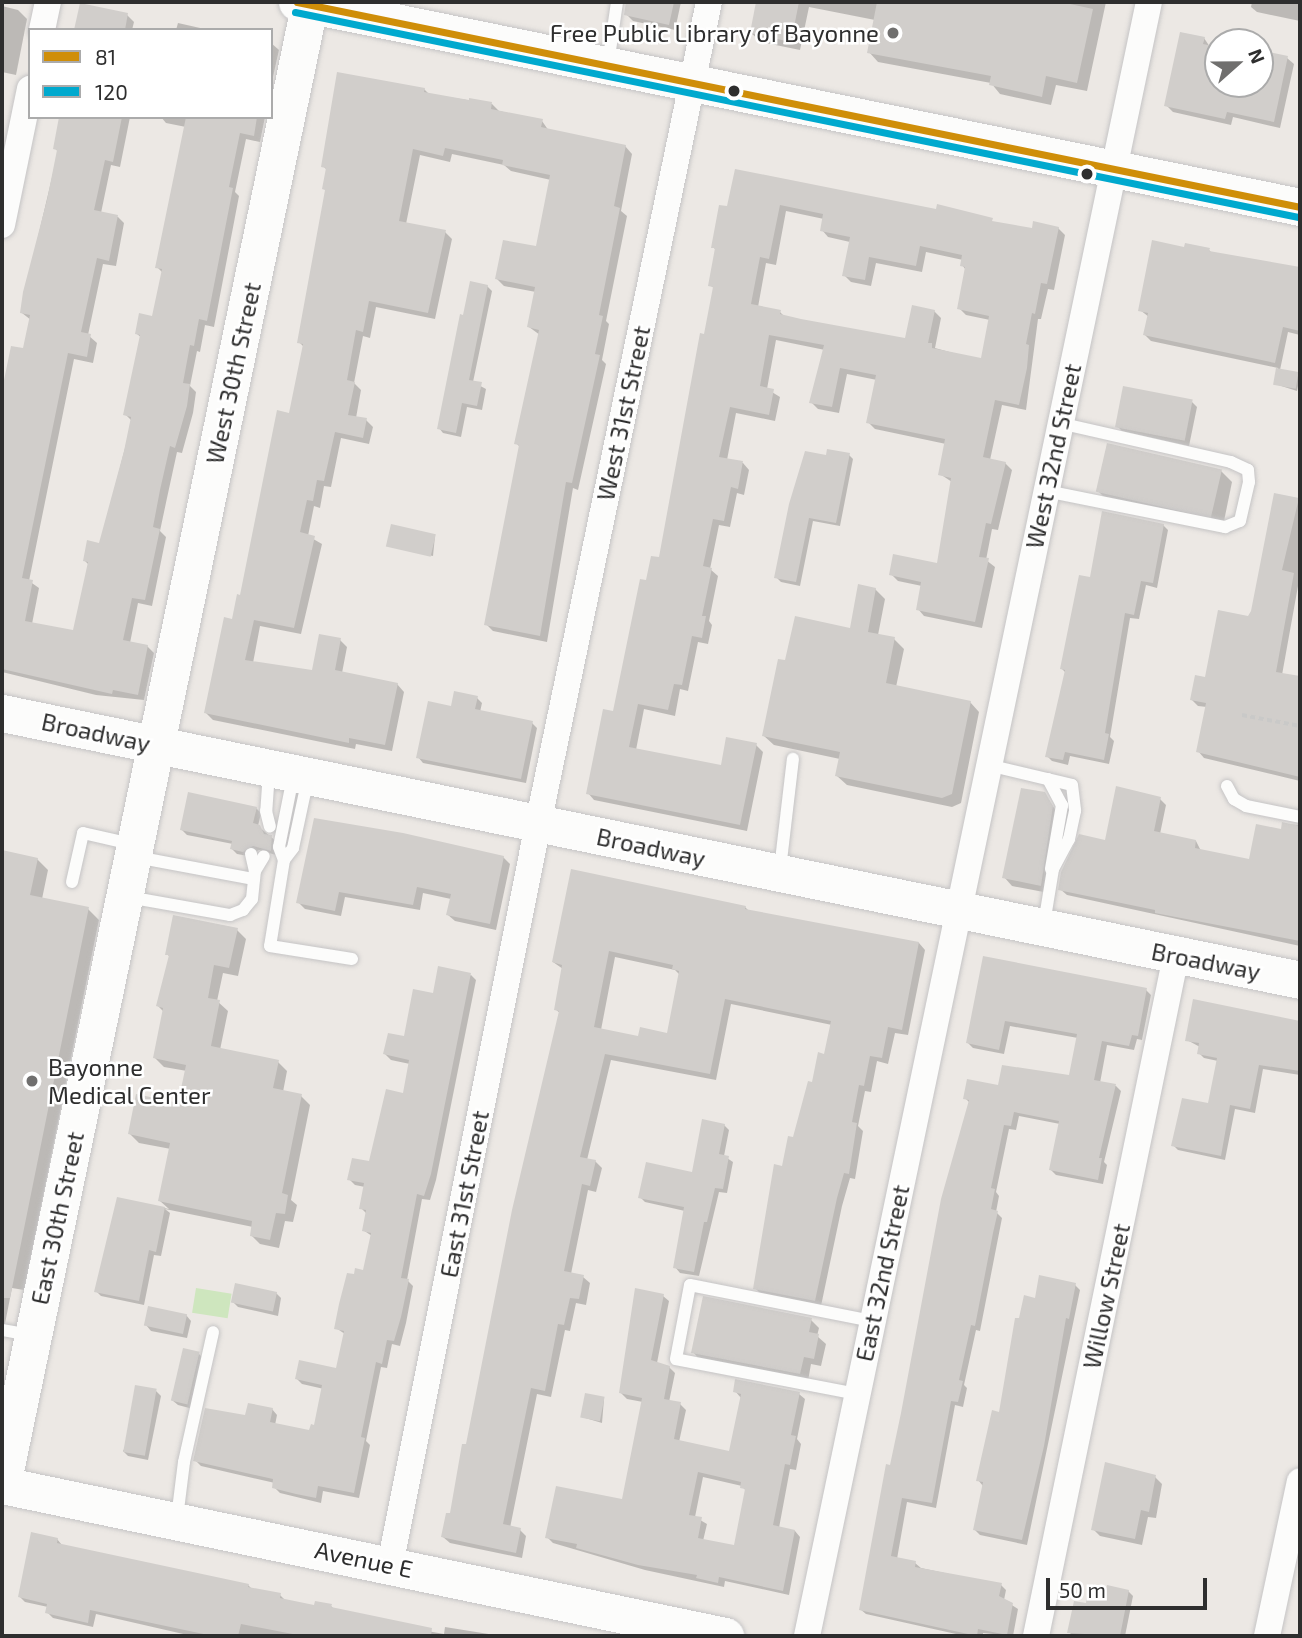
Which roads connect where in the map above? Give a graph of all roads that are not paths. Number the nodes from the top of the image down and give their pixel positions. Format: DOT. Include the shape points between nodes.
graph roads {
  1 [pos="48,2"];
  2 [pos="617,2"];
  3 [pos="709,2"];
  4 [pos="1149,2"];
  5 [pos="305,3"];
  6 [pos="42,28"];
  7 [pos="608,66"];
  8 [pos="691,84"];
  9 [pos="28,99"];
  10 [pos="1114,171"];
  11 [pos="1300,207"];
  12 [pos="2,225"];
  13 [pos="1060,423"];
  14 [pos="1046,491"];
  15 [pos="2,713"];
  16 [pos="155,745"];
  17 [pos="793,758"];
  18 [pos="988,765"];
  19 [pos="290,773"];
  20 [pos="1227,786"];
  21 [pos="1300,817"];
  22 [pos="538,824"];
  23 [pos="264,826"];
  24 [pos="134,850"];
  25 [pos="258,855"];
  26 [pos="779,873"];
  27 [pos="255,875"];
  28 [pos="72,882"];
  29 [pos="124,897"];
  30 [pos="957,909"];
  31 [pos="1044,928"];
  32 [pos="1176,956"];
  33 [pos="352,959"];
  34 [pos="1300,980"];
  35 [pos="872,1321"];
  36 [pos="214,1332"];
  37 [pos="17,1333"];
  38 [pos="857,1394"];
  39 [pos="1300,1481"];
  40 [pos="2,1485"];
  41 [pos="177,1522"];
  42 [pos="390,1565"];
  43 [pos="725,1636"];
  44 [pos="807,1636"];
  45 [pos="1036,1636"];
  46 [pos="1267,1636"];
  1 -- 6 [label="street"];
  2 -- 7 [label="lane"];
  3 -- 8 [label="street, West 31st Street"];
  4 -- 10 [label="street, West 32nd Street"];
  5 -- 7 [label="street"];
  5 -- 16 [label="street, West 30th Street"];
  7 -- 8 [label="street"];
  8 -- 10 [label="street"];
  8 -- 22 [label="street, West 31st Street"];
  9 -- 12 [label="street"];
  10 -- 11 [label="street"];
  10 -- 13 [label="street, West 32nd Street"];
  13 -- 14 [label="street, West 32nd Street"];
  13 -- 14 [label="lane" via="1231,462 1248,470 1249,482 1240,522 1225,527"];
  14 -- 18 [label="street, West 32nd Street"];
  15 -- 16 [label="street, Broadway"];
  16 -- 19 [label="street, Broadway"];
  16 -- 24 [label="street, East 30th Street"];
  17 -- 26 [label="lane"];
  18 -- 30 [label="street, West 32nd Street"];
  18 -- 31 [label="lane" via="1072,785 1076,811 1052,876"];
  19 -- 22 [label="street, Broadway"];
  19 -- 23 [label="lane" via="266,811"];
  19 -- 33 [label="lane" via="279,848 284,860 270,946"];
  20 -- 21 [label="lane" via="1234,799 1246,806"];
  22 -- 26 [label="street, Broadway"];
  22 -- 42 [label="street, East 31st Street"];
  24 -- 27 [label="lane"];
  24 -- 28 [label="lane" via="83,833"];
  24 -- 29 [label="street, East 30th Street"];
  25 -- 27 [label="lane"];
  26 -- 30 [label="street, Broadway"];
  27 -- 29 [label="lane" via="252,899 243,910 230,915"];
  29 -- 37 [label="street, East 30th Street"];
  30 -- 31 [label="street, Broadway"];
  30 -- 35 [label="street, East 32nd Street"];
  31 -- 32 [label="street, Broadway"];
  32 -- 34 [label="street, Broadway"];
  32 -- 45 [label="street, Willow Street"];
  35 -- 38 [label="street, East 32nd Street"];
  35 -- 38 [label="lane" via="690,1285 677,1359"];
  36 -- 41 [label="lane" via="184,1462"];
  37 -- 40 [label="street, East 30th Street"];
  38 -- 44 [label="street, East 32nd Street"];
  39 -- 46 [label="street"];
  40 -- 41 [label="street, Avenue E"];
  41 -- 42 [label="street, Avenue E"];
  42 -- 43 [label="street, Avenue E"];
}
